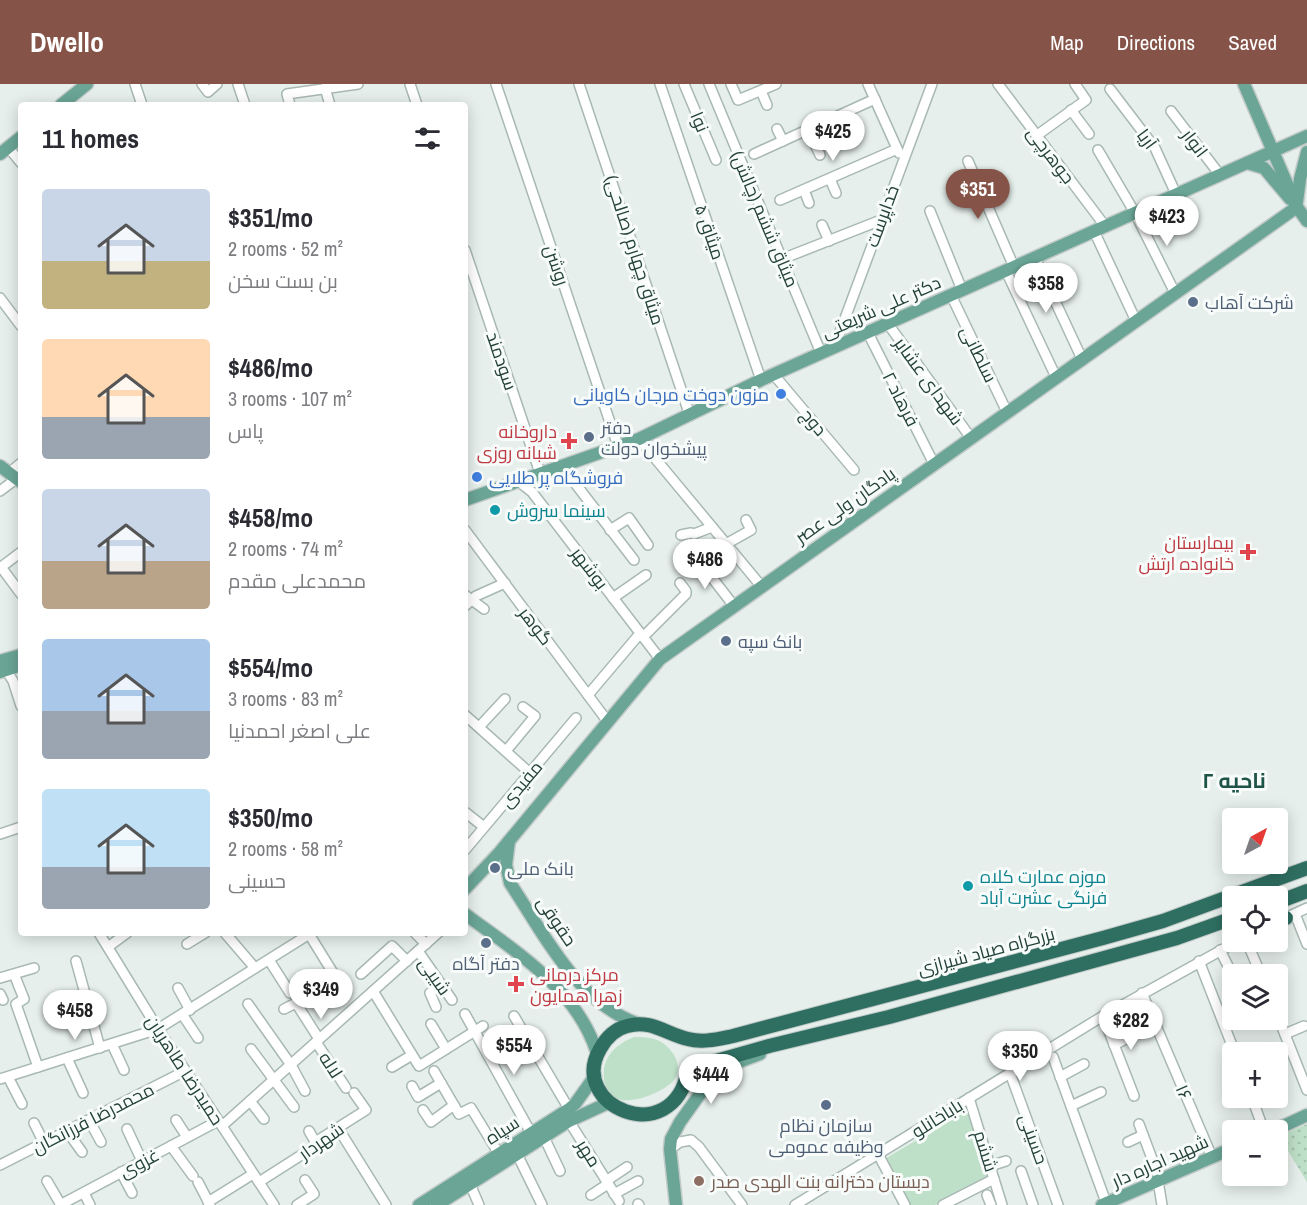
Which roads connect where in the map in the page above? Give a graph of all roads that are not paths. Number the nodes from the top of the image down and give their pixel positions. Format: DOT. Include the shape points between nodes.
graph roads {
  1 [pos="87,84"];
  2 [pos="135,84"];
  3 [pos="202,84"];
  4 [pos="217,84"];
  5 [pos="238,84"];
  6 [pos="358,84"];
  7 [pos="410,84"];
  8 [pos="496,84"];
  9 [pos="579,84"];
  10 [pos="660,84"];
  11 [pos="684,84"];
  12 [pos="709,84"];
  13 [pos="731,84"];
  14 [pos="776,84"];
  15 [pos="868,84"];
  16 [pos="932,84"];
  17 [pos="998,84"];
  18 [pos="1075,84"];
  19 [pos="1244,84"];
  20 [pos="342,85"];
  21 [pos="296,88"];
  22 [pos="325,88"];
  23 [pos="1110,89"];
  24 [pos="761,91"];
  25 [pos="874,99"];
  26 [pos="65,102"];
  27 [pos="141,102"];
  28 [pos="244,102"];
  29 [pos="289,102"];
  30 [pos="329,102"];
  31 [pos="416,102"];
  32 [pos="767,105"];
  33 [pos="1071,110"];
  34 [pos="1171,111"];
  35 [pos="777,129"];
  36 [pos="808,129"];
  37 [pos="1089,134"];
  38 [pos="1036,135"];
  39 [pos="1307,136"];
  40 [pos="18,139"];
  41 [pos="783,141"];
  42 [pos="897,149"];
  43 [pos="4,150"];
  44 [pos="1098,150"];
  45 [pos="1275,151"];
  46 [pos="1307,152"];
  47 [pos="754,154"];
  48 [pos="820,155"];
  49 [pos="716,160"];
  50 [pos="18,161"];
  51 [pos="903,161"];
  52 [pos="968,161"];
  53 [pos="1247,163"];
  54 [pos="1220,175"];
  55 [pos="830,178"];
  56 [pos="804,190"];
  57 [pos="836,193"];
  58 [pos="1176,195"];
  59 [pos="780,200"];
  60 [pos="809,203"];
  61 [pos="1297,207"];
  62 [pos="930,211"];
  63 [pos="1135,213"];
  64 [pos="881,220"];
  65 [pos="1307,221"];
  66 [pos="822,225"];
  67 [pos="1100,229"];
  68 [pos="829,241"];
  69 [pos="468,258"];
  70 [pos="1035,258"];
  71 [pos="782,259"];
  72 [pos="1010,269"];
  73 [pos="957,293"];
  74 [pos="1175,293"];
  75 [pos="0,298"];
  76 [pos="9,310"];
  77 [pos="0,316"];
  78 [pos="18,319"];
  79 [pos="1136,321"];
  80 [pos="888,324"];
  81 [pos="868,333"];
  82 [pos="834,348"];
  83 [pos="821,353"];
  84 [pos="1082,359"];
  85 [pos="774,375"];
  86 [pos="1056,377"];
  87 [pos="761,380"];
  88 [pos="1007,412"];
  89 [pos="690,416"];
  90 [pos="971,438"];
  91 [pos="639,439"];
  92 [pos="618,446"];
  93 [pos="934,464"];
  94 [pos="561,465"];
  95 [pos="854,470"];
  96 [pos="540,472"];
  97 [pos="11,475"];
  98 [pos="518,481"];
  99 [pos="0,490"];
  100 [pos="468,499"];
  101 [pos="746,520"];
  102 [pos="712,527"];
  103 [pos="610,530"];
  104 [pos="468,534"];
  105 [pos="681,535"];
  106 [pos="726,543"];
  107 [pos="648,545"];
  108 [pos="18,554"];
  109 [pos="696,557"];
  110 [pos="634,560"];
  111 [pos="1,568"];
  112 [pos="646,574"];
  113 [pos="505,583"];
  114 [pos="680,583"];
  115 [pos="762,587"];
  116 [pos="18,590"];
  117 [pos="613,598"];
  118 [pos="468,600"];
  119 [pos="468,601"];
  120 [pos="734,606"];
  121 [pos="484,609"];
  122 [pos="640,636"];
  123 [pos="18,657"];
  124 [pos="660,659"];
  125 [pos="18,664"];
  126 [pos="2,667"];
  127 [pos="588,695"];
  128 [pos="18,697"];
  129 [pos="506,699"];
  130 [pos="523,706"];
  131 [pos="468,718"];
  132 [pos="576,718"];
  133 [pos="608,722"];
  134 [pos="479,728"];
  135 [pos="506,751"];
  136 [pos="530,773"];
  137 [pos="468,814"];
  138 [pos="484,827"];
  139 [pos="18,828"];
  140 [pos="0,834"];
  141 [pos="510,840"];
  142 [pos="468,846"];
  143 [pos="1307,868"];
  144 [pos="468,886"];
  145 [pos="1307,891"];
  146 [pos="1288,898"];
  147 [pos="1307,908"];
  148 [pos="468,916"];
  149 [pos="1288,918"];
  150 [pos="1222,922"];
  151 [pos="1288,923"];
  152 [pos="1222,930"];
  153 [pos="101,936"];
  154 [pos="123,936"];
  155 [pos="200,936"];
  156 [pos="228,936"];
  157 [pos="307,936"];
  158 [pos="311,936"];
  159 [pos="417,936"];
  160 [pos="435,936"];
  161 [pos="1177,938"];
  162 [pos="187,944"];
  163 [pos="426,944"];
  164 [pos="1307,944"];
  165 [pos="108,947"];
  166 [pos="1220,950"];
  167 [pos="418,951"];
  168 [pos="269,960"];
  169 [pos="407,961"];
  170 [pos="1199,961"];
  171 [pos="76,962"];
  172 [pos="1227,964"];
  173 [pos="34,968"];
  174 [pos="255,968"];
  175 [pos="361,974"];
  176 [pos="0,978"];
  177 [pos="16,979"];
  178 [pos="338,981"];
  179 [pos="441,985"];
  180 [pos="178,988"];
  181 [pos="374,991"];
  182 [pos="290,993"];
  183 [pos="1142,993"];
  184 [pos="452,1000"];
  185 [pos="248,1004"];
  186 [pos="436,1007"];
  187 [pos="284,1009"];
  188 [pos="186,1012"];
  189 [pos="465,1014"];
  190 [pos="514,1016"];
  191 [pos="1103,1016"];
  192 [pos="1222,1018"];
  193 [pos="431,1024"];
  194 [pos="639,1024"];
  195 [pos="483,1026"];
  196 [pos="1304,1026"];
  197 [pos="158,1029"];
  198 [pos="1283,1030"];
  199 [pos="474,1031"];
  200 [pos="1285,1034"];
  201 [pos="1130,1037"];
  202 [pos="198,1038"];
  203 [pos="796,1040"];
  204 [pos="318,1041"];
  205 [pos="112,1044"];
  206 [pos="1114,1046"];
  207 [pos="100,1048"];
  208 [pos="251,1049"];
  209 [pos="446,1049"];
  210 [pos="597,1053"];
  211 [pos="412,1055"];
  212 [pos="1053,1057"];
  213 [pos="67,1058"];
  214 [pos="1084,1064"];
  215 [pos="291,1065"];
  216 [pos="38,1067"];
  217 [pos="392,1067"];
  218 [pos="124,1070"];
  219 [pos="185,1071"];
  220 [pos="434,1071"];
  221 [pos="1010,1073"];
  222 [pos="595,1076"];
  223 [pos="1060,1077"];
  224 [pos="4,1078"];
  225 [pos="273,1080"];
  226 [pos="441,1083"];
  227 [pos="412,1086"];
  228 [pos="350,1090"];
  229 [pos="1307,1090"];
  230 [pos="305,1091"];
  231 [pos="1101,1092"];
  232 [pos="83,1093"];
  233 [pos="1134,1096"];
  234 [pos="969,1098"];
  235 [pos="250,1101"];
  236 [pos="608,1103"];
  237 [pos="22,1104"];
  238 [pos="454,1105"];
  239 [pos="1071,1106"];
  240 [pos="294,1107"];
  241 [pos="423,1110"];
  242 [pos="569,1115"];
  243 [pos="1307,1115"];
  244 [pos="176,1119"];
  245 [pos="264,1119"];
  246 [pos="89,1120"];
  247 [pos="34,1123"];
  248 [pos="220,1124"];
  249 [pos="1139,1124"];
  250 [pos="1288,1124"];
  251 [pos="338,1128"];
  252 [pos="127,1130"];
  253 [pos="67,1131"];
  254 [pos="309,1131"];
  255 [pos="531,1133"];
  256 [pos="1143,1135"];
  257 [pos="187,1137"];
  258 [pos="544,1137"];
  259 [pos="101,1142"];
  260 [pos="1128,1142"];
  261 [pos="44,1143"];
  262 [pos="317,1145"];
  263 [pos="171,1146"];
  264 [pos="670,1149"];
  265 [pos="82,1152"];
  266 [pos="1222,1153"];
  267 [pos="499,1154"];
  268 [pos="517,1154"];
  269 [pos="878,1154"];
  270 [pos="1212,1157"];
  271 [pos="142,1161"];
  272 [pos="1006,1161"];
  273 [pos="0,1165"];
  274 [pos="990,1166"];
  275 [pos="627,1167"];
  276 [pos="560,1171"];
  277 [pos="121,1172"];
  278 [pos="1021,1172"];
  279 [pos="256,1178"];
  280 [pos="994,1179"];
  281 [pos="305,1180"];
  282 [pos="47,1181"];
  283 [pos="638,1181"];
  284 [pos="1159,1181"];
  285 [pos="607,1183"];
  286 [pos="470,1184"];
  287 [pos="84,1192"];
  288 [pos="132,1193"];
  289 [pos="987,1195"];
  290 [pos="591,1196"];
  291 [pos="209,1203"];
  292 [pos="738,1204"];
  293 [pos="1106,1204"];
  294 [pos="61,1205"];
  295 [pos="90,1205"];
  296 [pos="274,1205"];
  297 [pos="297,1205"];
  298 [pos="386,1205"];
  299 [pos="419,1205"];
  300 [pos="437,1205"];
  301 [pos="479,1205"];
  302 [pos="542,1205"];
  303 [pos="676,1205"];
  304 [pos="795,1205"];
  305 [pos="905,1205"];
  306 [pos="943,1205"];
  307 [pos="991,1205"];
  308 [pos="1002,1205"];
  309 [pos="1033,1205"];
  310 [pos="1058,1205"];
  311 [pos="1162,1205"];
  1 -- 26 [label="main road"];
  2 -- 27 [label="street"];
  3 -- 4 [label="street" via="208,92"];
  5 -- 28 [label="street"];
  6 -- 20 [label="street"];
  7 -- 31 [label="street"];
  8 -- 92 [label="street, روشن"];
  9 -- 89 [label="street, میثاق چهارم (صالحی)"];
  10 -- 87 [label="street, میثاق ۵"];
  11 -- 49 [label="street, نوا"];
  12 -- 71 [label="street, میثاق ششم (چالش)"];
  13 -- 24 [label="street" via="738,100"];
  14 -- 24 [label="street"];
  15 -- 25 [label="street"];
  16 -- 51 [label="street, خداپرست"];
  17 -- 38 [label="street, جوهرچی"];
  18 -- 33 [label="street" via="1086,100"];
  19 -- 45 [label="main road"];
  20 -- 22 [label="street"];
  21 -- 22 [label="street"];
  21 -- 29 [label="street" via="287,94"];
  22 -- 30 [label="street"];
  23 -- 58 [label="street, آریا" via="1155,148"];
  24 -- 32 [label="street"];
  25 -- 36 [label="street"];
  25 -- 42 [label="street"];
  33 -- 37 [label="street"];
  33 -- 38 [label="street"];
  34 -- 54 [label="street, انوار"];
  35 -- 41 [label="street"];
  36 -- 41 [label="street"];
  36 -- 48 [label="street"];
  38 -- 67 [label="street, جوهرچی"];
  39 -- 45 [label="main road, دکتر علی شریعتی"];
  40 -- 43 [label="main road"];
  41 -- 47 [label="street"];
  42 -- 51 [label="street"];
  42 -- 55 [label="street"];
  43 -- 50 [label="street"];
  44 -- 63 [label="street"];
  45 -- 53 [label="main road, دکتر علی شریعتی"];
  45 -- 61 [label="main road"];
  46 -- 61 [label="main road"];
  51 -- 64 [label="street, خداپرست"];
  52 -- 72 [label="street"];
  53 -- 54 [label="main road, دکتر علی شریعتی"];
  53 -- 61 [label="main road" via="1264,168"];
  54 -- 58 [label="main road, دکتر علی شریعتی"];
  55 -- 56 [label="street"];
  55 -- 57 [label="street"];
  56 -- 59 [label="street"];
  56 -- 60 [label="street"];
  58 -- 63 [label="main road, دکتر علی شریعتی"];
  61 -- 65 [label="main road"];
  61 -- 74 [label="main road, پادگان ولی عصر"];
  62 -- 73 [label="street, سلطانی"];
  63 -- 67 [label="main road, دکتر علی شریعتی"];
  63 -- 74 [label="street"];
  64 -- 68 [label="street"];
  64 -- 82 [label="street, خداپرست"];
  66 -- 68 [label="street"];
  67 -- 70 [label="main road, دکتر علی شریعتی"];
  67 -- 79 [label="street, جوهرچی"];
  68 -- 71 [label="street"];
  69 -- 96 [label="street, سودمند"];
  70 -- 72 [label="main road, دکتر علی شریعتی"];
  70 -- 84 [label="street"];
  71 -- 83 [label="street, میثاق ششم (چالش)"];
  72 -- 73 [label="main road, دکتر علی شریعتی"];
  72 -- 86 [label="street"];
  73 -- 80 [label="main road, دکتر علی شریعتی"];
  73 -- 88 [label="street, سلطانی"];
  74 -- 79 [label="main road, پادگان ولی عصر"];
  75 -- 76 [label="street"];
  76 -- 77 [label="street"];
  76 -- 78 [label="street"];
  79 -- 84 [label="main road, پادگان ولی عصر"];
  80 -- 81 [label="main road, دکتر علی شریعتی"];
  80 -- 90 [label="street, شهدای عشایر"];
  81 -- 82 [label="main road, دکتر علی شریعتی"];
  81 -- 93 [label="street, فرهاد ۲"];
  82 -- 83 [label="main road, دکتر علی شریعتی"];
  83 -- 85 [label="main road, دکتر علی شریعتی"];
  84 -- 86 [label="main road, پادگان ولی عصر"];
  85 -- 87 [label="main road, دکتر علی شریعتی"];
  85 -- 95 [label="street, دوج"];
  86 -- 88 [label="main road, پادگان ولی عصر"];
  87 -- 89 [label="main road, دکتر علی شریعتی"];
  88 -- 90 [label="main road, پادگان ولی عصر"];
  89 -- 91 [label="main road, دکتر علی شریعتی"];
  90 -- 93 [label="main road, پادگان ولی عصر"];
  91 -- 92 [label="main road, دکتر علی شریعتی"];
  91 -- 102 [label="street"];
  92 -- 94 [label="main road, دکتر علی شریعتی"];
  93 -- 115 [label="main road, پادگان ولی عصر"];
  94 -- 96 [label="main road, دکتر علی شریعتی"];
  94 -- 103 [label="street"];
  96 -- 98 [label="main road, دکتر علی شریعتی"];
  97 -- 99 [label="street"];
  98 -- 100 [label="main road, دکتر علی شریعتی"];
  98 -- 117 [label="street, بوشهر" via="532,492"];
  101 -- 106 [label="street" via="751,530"];
  102 -- 105 [label="street"];
  102 -- 106 [label="street"];
  103 -- 107 [label="street" via="629,518"];
  103 -- 110 [label="street"];
  104 -- 113 [label="street, گوهر"];
  106 -- 115 [label="street"];
  108 -- 111 [label="street"];
  109 -- 120 [label="street"];
  111 -- 116 [label="street"];
  112 -- 117 [label="street"];
  113 -- 118 [label="street"];
  113 -- 127 [label="street, گوهر"];
  114 -- 122 [label="street" via="686,594"];
  115 -- 120 [label="main road, پادگان ولی عصر"];
  117 -- 122 [label="street, بوشهر"];
  119 -- 121 [label="street"];
  120 -- 124 [label="main road, پادگان ولی عصر"];
  122 -- 124 [label="street, بوشهر"];
  122 -- 127 [label="street"];
  123 -- 126 [label="main road"];
  124 -- 133 [label="main road, پادگان ولی عصر"];
  125 -- 126 [label="main road"];
  126 -- 128 [label="street" via="13,681"];
  127 -- 133 [label="street, گوهر"];
  129 -- 134 [label="street"];
  130 -- 135 [label="street" via="535,716"];
  131 -- 134 [label="street"];
  132 -- 136 [label="street, مفیدی"];
  133 -- 141 [label="main road, پادگان ولی عصر"];
  134 -- 135 [label="street"];
  135 -- 136 [label="street"];
  136 -- 138 [label="street, مفیدی"];
  137 -- 138 [label="street"];
  138 -- 142 [label="street, مفیدی"];
  139 -- 140 [label="street"];
  141 -- 144 [label="main road, پادگان ولی عصر"];
  141 -- 194 [label="main road, حقوقی" via="506,865 510,883 574,978 604,1007"];
  143 -- 194 [label="highway, بزرگراه صیاد شیرازی" via="1104,939 733,1036 700,1041"];
  145 -- 146 [label="highway"];
  147 -- 149 [label="street"];
  148 -- 210 [label="main road" via="537,968 562,993 586,1026"];
  150 -- 161 [label="highway, بزرگراه صیاد شیرازی"];
  151 -- 164 [label="street"];
  152 -- 161 [label="highway"];
  153 -- 165 [label="street, حمیدرضا طاهریان"];
  154 -- 165 [label="street"];
  155 -- 162 [label="street"];
  156 -- 174 [label="street"];
  157 -- 168 [label="street"];
  158 -- 178 [label="street"];
  159 -- 163 [label="street"];
  160 -- 163 [label="street, غزوی"];
  161 -- 203 [label="highway, بزرگراه صیاد شیرازی"];
  163 -- 167 [label="street, غزوی"];
  165 -- 197 [label="street, حمیدرضا طاهریان"];
  166 -- 170 [label="street, باباخانلو"];
  166 -- 172 [label="street"];
  167 -- 169 [label="street, غزوی"];
  167 -- 179 [label="street, شیبی"];
  168 -- 174 [label="street"];
  168 -- 182 [label="street"];
  169 -- 175 [label="street" via="392,946"];
  169 -- 181 [label="street, غزوی"];
  170 -- 183 [label="street, باباخانلو"];
  170 -- 192 [label="street"];
  171 -- 207 [label="street"];
  173 -- 176 [label="street"];
  174 -- 188 [label="street"];
  177 -- 216 [label="street" via="24,999 16,1004"];
  179 -- 184 [label="street, شیبی"];
  179 -- 186 [label="street" via="430,993"];
  180 -- 188 [label="street"];
  181 -- 204 [label="street, غزوی"];
  181 -- 211 [label="street"];
  183 -- 191 [label="street, باباخانلو"];
  183 -- 270 [label="street, ۱۶"];
  185 -- 215 [label="street"];
  187 -- 204 [label="street, لاله" via="296,1003"];
  188 -- 197 [label="street"];
  188 -- 202 [label="street"];
  189 -- 199 [label="street"];
  190 -- 242 [label="street"];
  191 -- 206 [label="street"];
  191 -- 221 [label="street, باباخانلو"];
  193 -- 209 [label="street"];
  194 -- 210 [label="highway" via="614,1032"];
  195 -- 199 [label="street"];
  196 -- 200 [label="street"];
  197 -- 205 [label="street"];
  197 -- 219 [label="street, حمیدرضا طاهریان"];
  198 -- 200 [label="street"];
  199 -- 209 [label="street"];
  199 -- 255 [label="street"];
  200 -- 229 [label="street"];
  201 -- 206 [label="street"];
  203 -- 236 [label="highway, بزرگراه صیاد شیرازی" via="688,1071 680,1094 658,1112 632,1115"];
  203 -- 264 [label="main road" via="731,1065 710,1080 680,1122"];
  204 -- 215 [label="street, غزوی"];
  204 -- 228 [label="street, لاله"];
  205 -- 207 [label="street"];
  205 -- 218 [label="street"];
  206 -- 233 [label="street"];
  207 -- 213 [label="street"];
  208 -- 225 [label="street"];
  209 -- 211 [label="street" via="419,1066"];
  210 -- 222 [label="highway"];
  211 -- 217 [label="street"];
  212 -- 223 [label="street"];
  213 -- 216 [label="street"];
  213 -- 232 [label="street"];
  214 -- 223 [label="street"];
  215 -- 225 [label="street, غزوی"];
  215 -- 230 [label="street"];
  216 -- 224 [label="street"];
  219 -- 246 [label="street, محمدرضا فرزانگان"];
  219 -- 248 [label="street, حمیدرضا طاهریان"];
  220 -- 226 [label="street"];
  221 -- 234 [label="street, باباخانلو"];
  221 -- 310 [label="street, حسینی"];
  222 -- 236 [label="highway"];
  222 -- 242 [label="main road, سپاه"];
  223 -- 239 [label="street"];
  224 -- 237 [label="street"];
  225 -- 235 [label="street, غزوی"];
  225 -- 240 [label="street"];
  226 -- 227 [label="street" via="418,1097"];
  226 -- 238 [label="street"];
  228 -- 251 [label="street, شهردار" via="366,1110"];
  231 -- 239 [label="street"];
  234 -- 269 [label="street, باباخانلو"];
  234 -- 274 [label="street, ششم"];
  235 -- 245 [label="street"];
  235 -- 248 [label="street, غزوی"];
  236 -- 242 [label="main road, سپاه"];
  238 -- 241 [label="street" via="431,1122"];
  238 -- 267 [label="street" via="459,1114 471,1108"];
  239 -- 293 [label="street"];
  242 -- 255 [label="main road, سپاه"];
  242 -- 258 [label="main road, سپاه"];
  242 -- 285 [label="street, مهر"];
  243 -- 250 [label="main road"];
  244 -- 257 [label="street"];
  246 -- 253 [label="street, محمدرضا فرزانگان"];
  246 -- 259 [label="street"];
  247 -- 261 [label="street"];
  248 -- 257 [label="street, غزوی"];
  248 -- 279 [label="street, حمیدرضا طاهریان"];
  249 -- 256 [label="street"];
  251 -- 262 [label="street, شهردار"];
  251 -- 298 [label="street"];
  252 -- 271 [label="street"];
  253 -- 261 [label="street, محمدرضا فرزانگان"];
  253 -- 265 [label="street"];
  254 -- 262 [label="street"];
  255 -- 267 [label="main road, سپاه"];
  256 -- 260 [label="street"];
  256 -- 284 [label="street"];
  257 -- 263 [label="street, غزوی"];
  258 -- 268 [label="main road, سپاه"];
  258 -- 276 [label="street"];
  261 -- 273 [label="street, محمدرضا فرزانگان"];
  262 -- 279 [label="street, شهردار"];
  263 -- 271 [label="street, غزوی"];
  263 -- 291 [label="street"];
  264 -- 292 [label="street" via="691,1140"];
  264 -- 303 [label="main road"];
  266 -- 270 [label="main road, شهید اجاره دار"];
  267 -- 299 [label="main road, سپاه"];
  268 -- 286 [label="main road, سپاه"];
  268 -- 302 [label="street"];
  269 -- 304 [label="street, باباخانلو"];
  269 -- 305 [label="street"];
  270 -- 284 [label="main road, شهید اجاره دار"];
  271 -- 277 [label="street, غزوی"];
  272 -- 274 [label="street"];
  274 -- 280 [label="street, ششم"];
  275 -- 285 [label="street"];
  277 -- 287 [label="street, غزوی"];
  277 -- 288 [label="street"];
  278 -- 309 [label="street"];
  279 -- 291 [label="street, شهردار"];
  279 -- 296 [label="street, حمیدرضا طاهریان"];
  280 -- 306 [label="street"];
  280 -- 308 [label="street, ششم"];
  281 -- 297 [label="street" via="314,1194"];
  282 -- 294 [label="street"];
  283 -- 285 [label="street, مهر" via="616,1198"];
  284 -- 293 [label="main road, شهید اجاره دار"];
  284 -- 311 [label="street"];
  285 -- 290 [label="street, مهر"];
  286 -- 300 [label="main road, سپاه"];
  286 -- 301 [label="street"];
  287 -- 294 [label="street, غزوی"];
  287 -- 295 [label="street"];
  289 -- 307 [label="street"];
}
